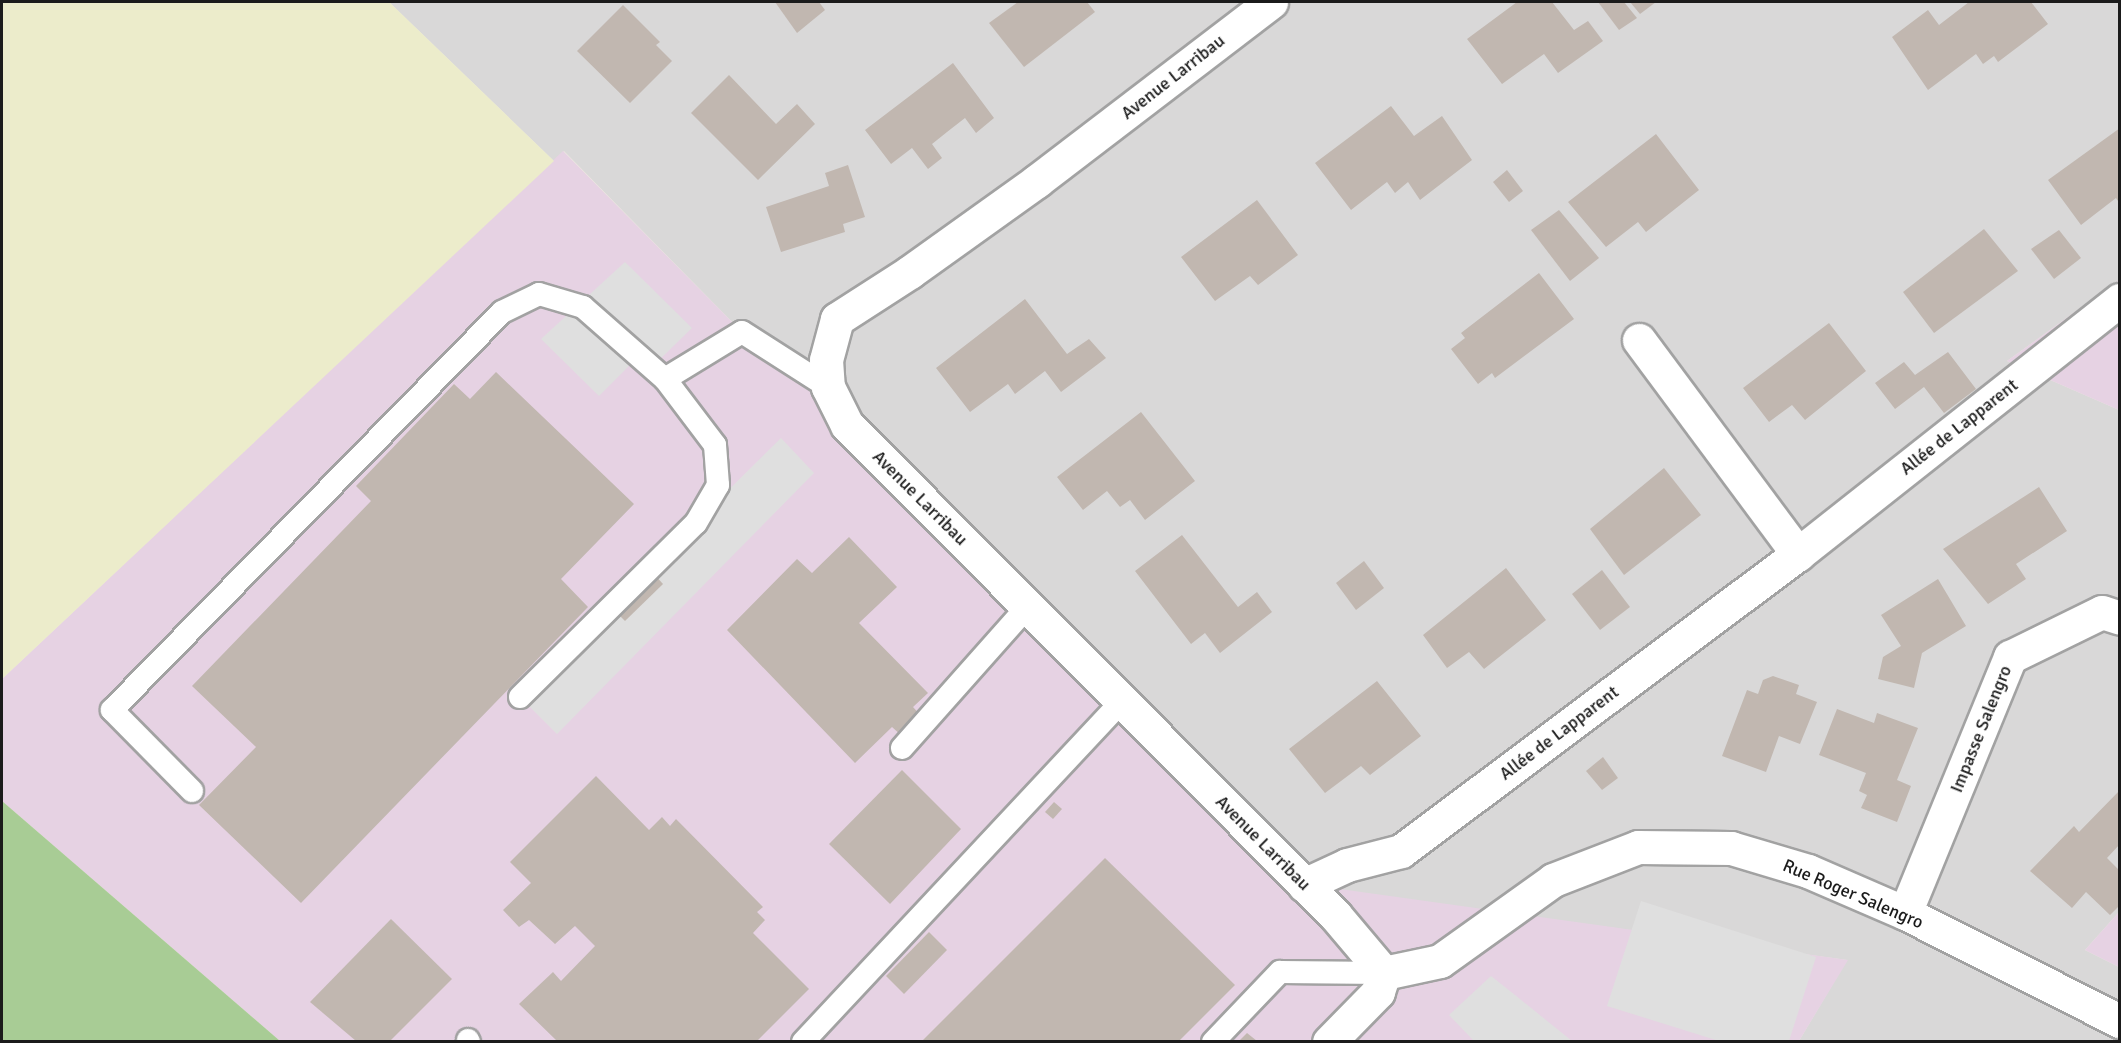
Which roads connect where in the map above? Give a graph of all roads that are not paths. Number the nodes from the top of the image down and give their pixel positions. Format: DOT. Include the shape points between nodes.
graph roads {
  1 [pos="1271,2"];
  2 [pos="2120,300"];
  3 [pos="1639,340"];
  4 [pos="665,379"];
  5 [pos="828,387"];
  6 [pos="1798,554"];
  7 [pos="1028,606"];
  8 [pos="2120,618"];
  9 [pos="520,697"];
  10 [pos="1122,702"];
  11 [pos="902,748"];
  12 [pos="192,791"];
  13 [pos="1304,885"];
  14 [pos="1905,913"];
  15 [pos="1384,973"];
  16 [pos="2120,1021"];
  17 [pos="803,1041"];
  18 [pos="1213,1041"];
  19 [pos="1329,1041"];
  1 -- 5 [label="street, Avenue Larribau" via="1037,182 837,319 826,360"];
  2 -- 6 [label="street, Allée de Lapparent"];
  3 -- 6 [label="street"];
  4 -- 5 [label="lane" via="742,332"];
  4 -- 9 [label="lane" via="715,446 718,485 696,523"];
  4 -- 12 [label="lane" via="583,307 539,294 501,312 112,710"];
  5 -- 7 [label="street, Avenue Larribau" via="847,424"];
  6 -- 13 [label="street, Allée de Lapparent" via="1401,852 1347,865"];
  7 -- 10 [label="street, Avenue Larribau"];
  7 -- 11 [label="lane"];
  8 -- 14 [label="street, Impasse Salengro" via="2102,612 2010,657"];
  10 -- 13 [label="street, Avenue Larribau"];
  10 -- 17 [label="lane"];
  13 -- 15 [label="street, Avenue Larribau"];
  14 -- 15 [label="street, Rue Roger Salengro" via="1808,871 1731,848 1638,847 1553,880 1440,961"];
  14 -- 16 [label="street, Rue Roger Salengro"];
  15 -- 18 [label="lane" via="1280,972"];
  15 -- 19 [label="street" via="1378,992"];
}
